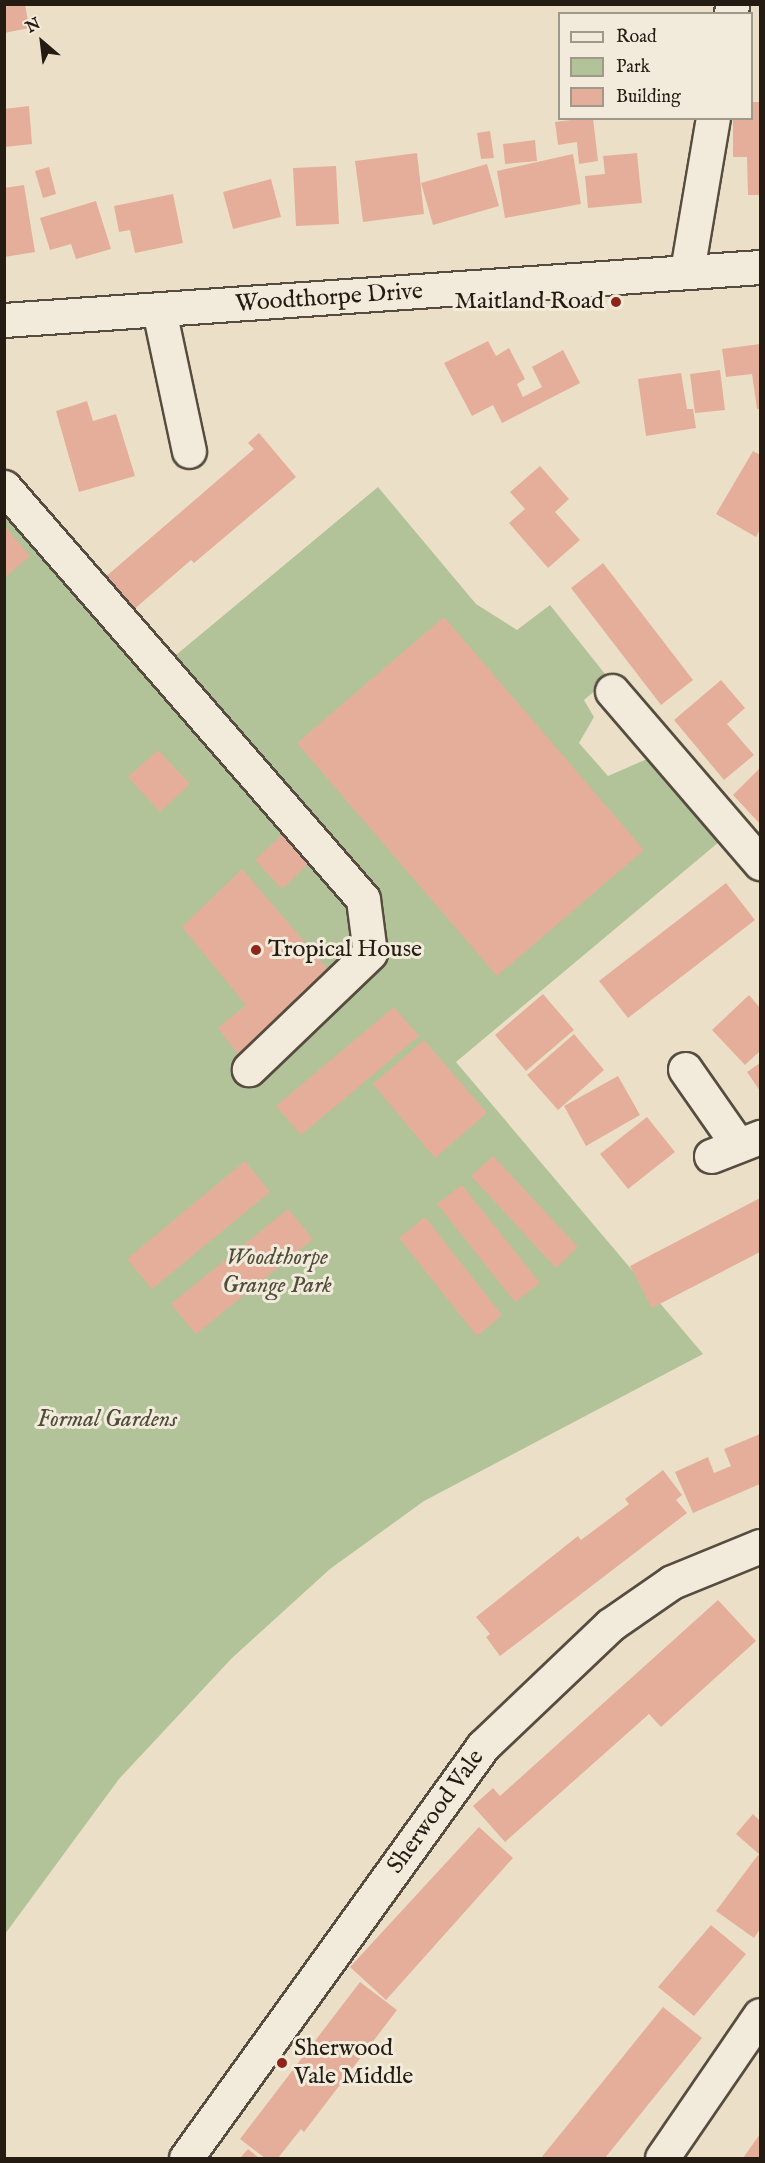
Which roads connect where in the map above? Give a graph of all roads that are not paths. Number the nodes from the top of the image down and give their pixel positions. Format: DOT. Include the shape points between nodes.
graph roads {
  1 [pos="713,120"];
  2 [pos="760,267"];
  3 [pos="687,271"];
  4 [pos="159,310"];
  5 [pos="4,320"];
  6 [pos="190,450"];
  7 [pos="4,488"];
  8 [pos="612,691"];
  9 [pos="760,863"];
  10 [pos="249,1069"];
  11 [pos="685,1069"];
  12 [pos="736,1146"];
  13 [pos="760,1546"];
  14 [pos="760,2015"];
  15 [pos="186,2158"];
  16 [pos="662,2158"];
  1 -- 3 [label="street"];
  2 -- 3 [label="street, Woodthorpe Drive"];
  3 -- 4 [label="street, Woodthorpe Drive"];
  4 -- 5 [label="street, Woodthorpe Drive"];
  4 -- 6 [label="street"];
  7 -- 10 [label="street" via="363,898 370,953"];
  8 -- 9 [label="street"];
  11 -- 12 [label="street"];
  13 -- 15 [label="street, Sherwood Vale" via="672,1582 610,1625 483,1746"];
  14 -- 16 [label="street"];
}
